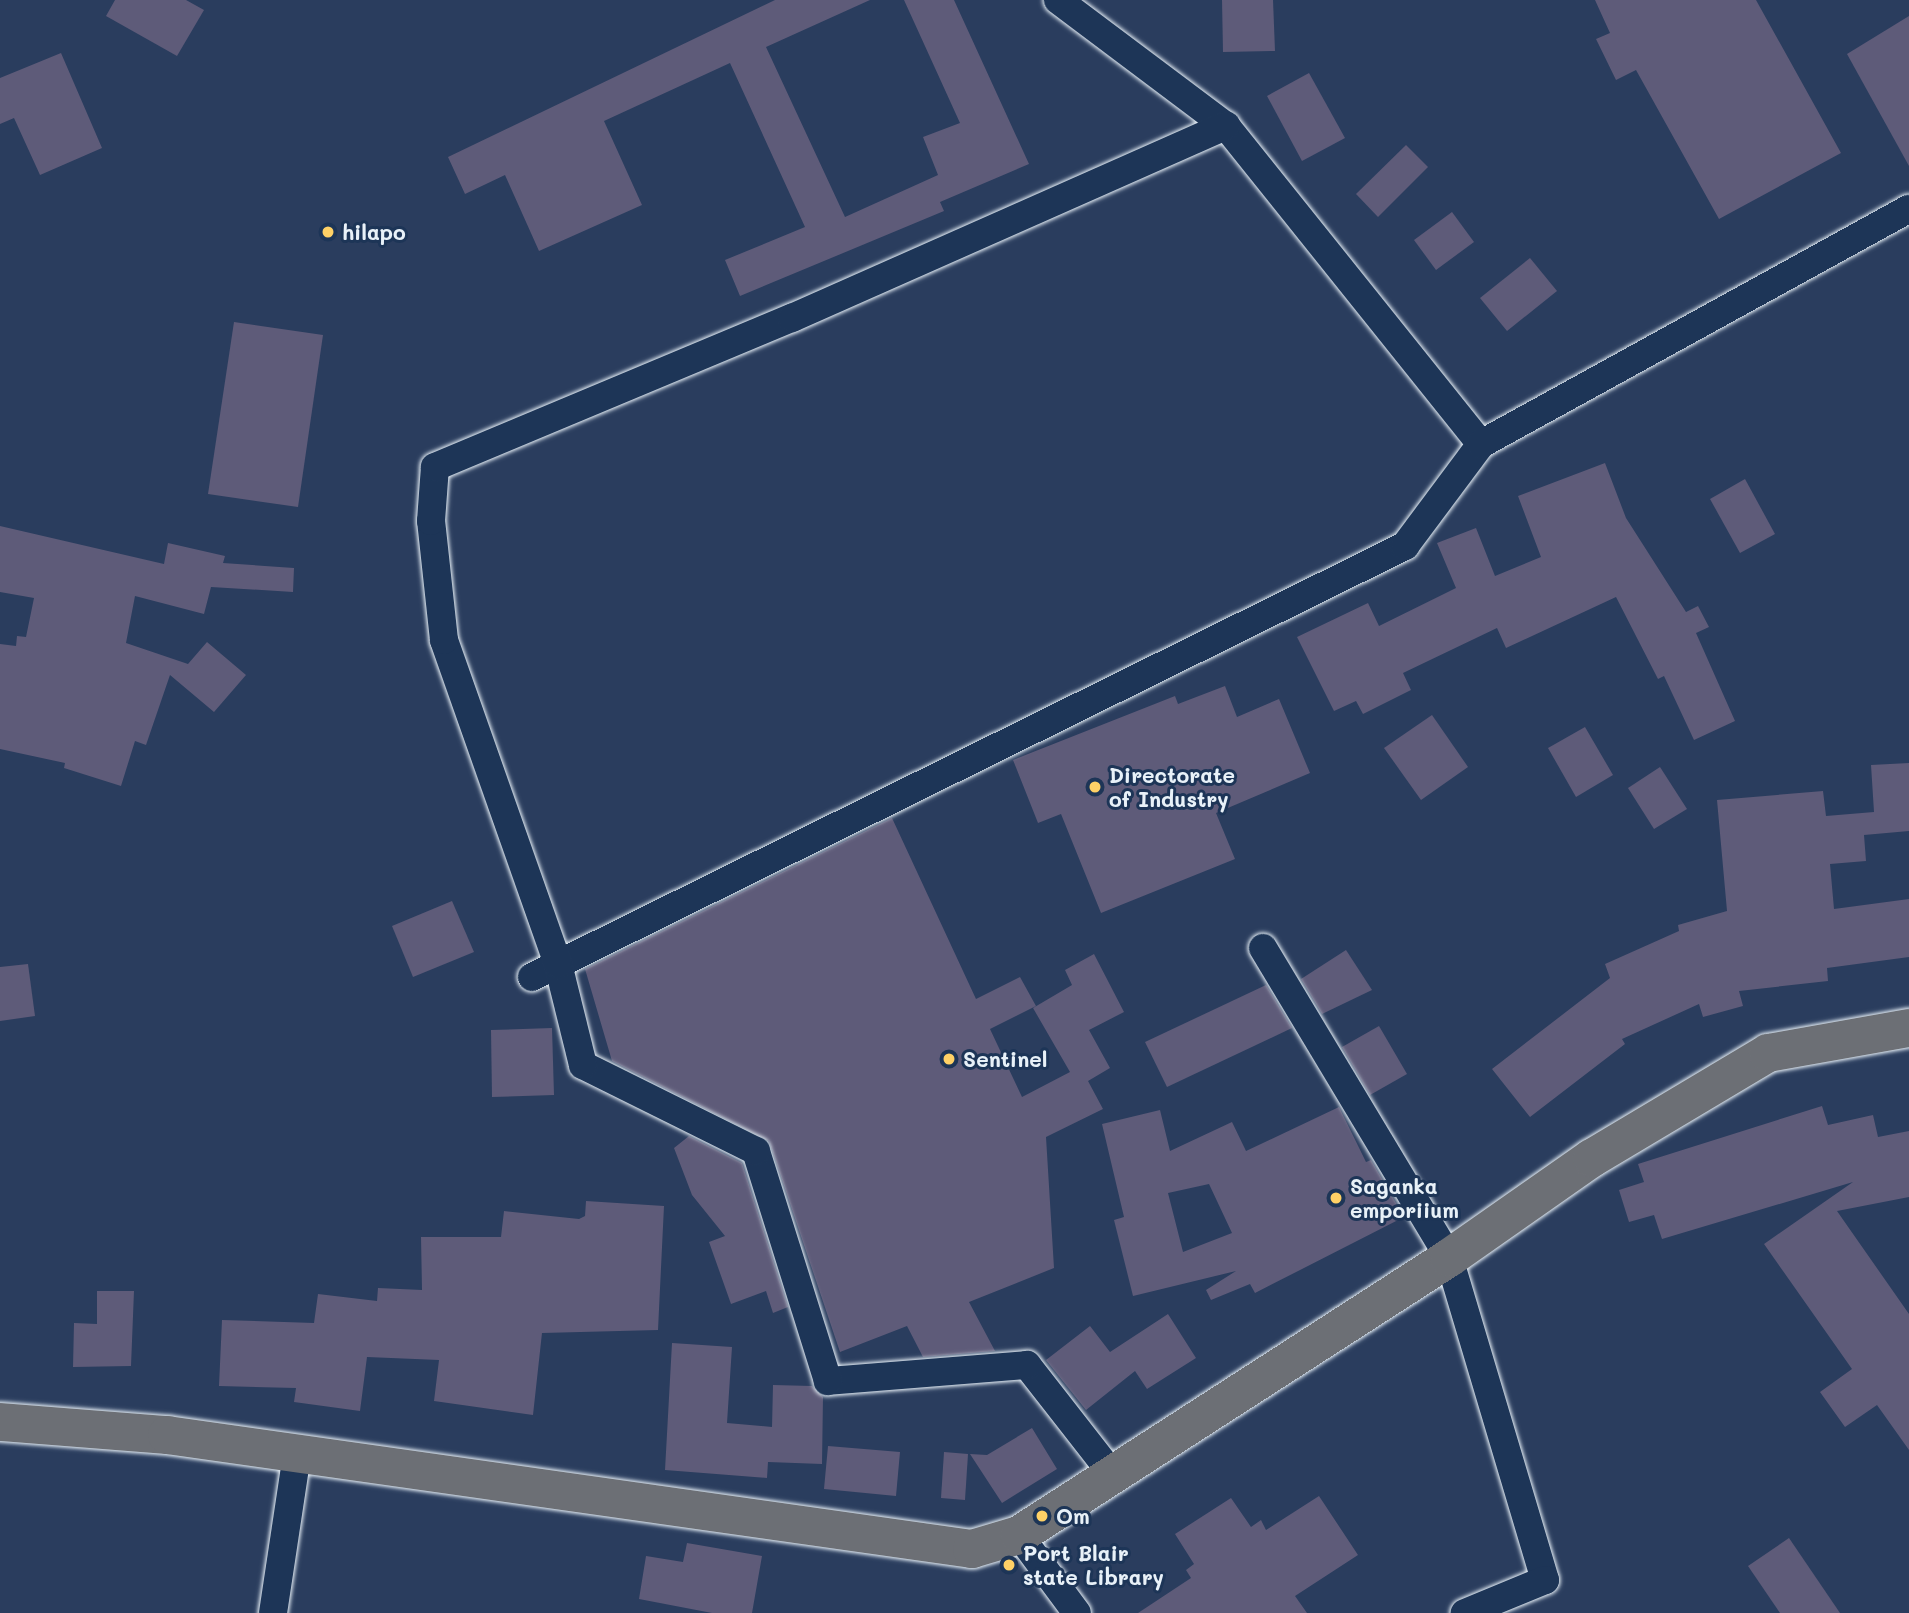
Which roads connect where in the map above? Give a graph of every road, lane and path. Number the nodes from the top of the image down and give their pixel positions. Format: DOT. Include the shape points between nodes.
graph roads {
  1 [pos="1058,0"];
  2 [pos="1226,126"];
  3 [pos="1909,209"];
  4 [pos="1481,444"];
  5 [pos="1263,948"];
  6 [pos="558,964"];
  7 [pos="532,976"];
  8 [pos="1909,1028"];
  9 [pos="1449,1258"];
  10 [pos="0,1422"];
  11 [pos="297,1454"];
  12 [pos="1113,1475"];
  13 [pos="1018,1535"];
  14 [pos="273,1613"];
  15 [pos="1077,1613"];
  16 [pos="1465,1613"];
  1 -- 2 [label="street"];
  2 -- 4 [label="street"];
  2 -- 6 [label="street" via="792,318 435,467 431,521 444,640"];
  3 -- 4 [label="street"];
  4 -- 6 [label="street" via="1405,546"];
  5 -- 9 [label="street"];
  6 -- 7 [label="street"];
  6 -- 12 [label="street" via="583,1065 756,1151 828,1381 1027,1365"];
  8 -- 9 [label="main road" via="1768,1053 1592,1158"];
  9 -- 12 [label="main road"];
  9 -- 16 [label="street" via="1545,1580"];
  10 -- 11 [label="main road" via="167,1435"];
  11 -- 13 [label="main road" via="972,1549"];
  11 -- 14 [label="street"];
  12 -- 13 [label="main road"];
  13 -- 15 [label="street"];
}
